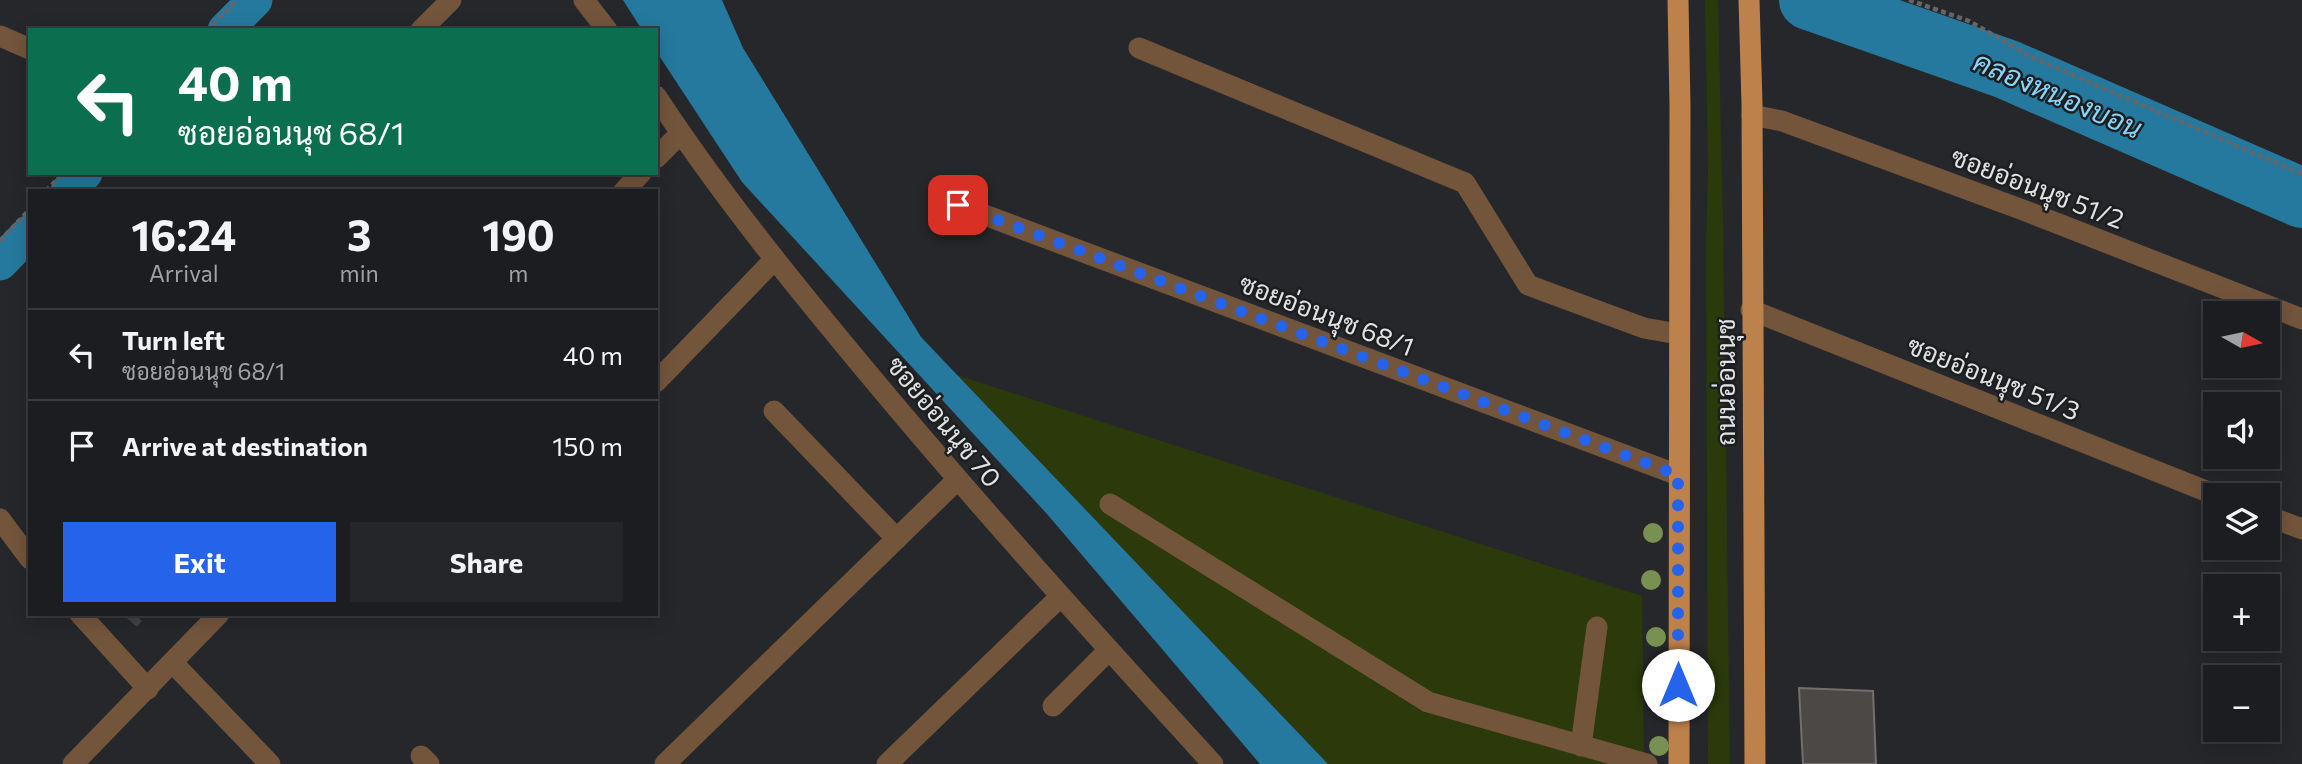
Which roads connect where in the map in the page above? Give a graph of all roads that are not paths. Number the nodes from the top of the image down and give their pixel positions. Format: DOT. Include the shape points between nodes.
graph roads {
  1 [pos="451,0"];
  2 [pos="584,0"];
  3 [pos="1678,0"];
  4 [pos="1749,0"];
  5 [pos="423,28"];
  6 [pos="605,28"];
  7 [pos="0,36"];
  8 [pos="28,48"];
  9 [pos="1139,48"];
  10 [pos="658,99"];
  11 [pos="1752,110"];
  12 [pos="681,133"];
  13 [pos="658,156"];
  14 [pos="639,175"];
  15 [pos="626,189"];
  16 [pos="958,205"];
  17 [pos="774,260"];
  18 [pos="1751,310"];
  19 [pos="2302,319"];
  20 [pos="1678,334"];
  21 [pos="658,380"];
  22 [pos="774,411"];
  23 [pos="1678,475"];
  24 [pos="957,480"];
  25 [pos="2203,490"];
  26 [pos="1110,504"];
  27 [pos="0,519"];
  28 [pos="2280,521"];
  29 [pos="2302,530"];
  30 [pos="897,539"];
  31 [pos="28,556"];
  32 [pos="1061,596"];
  33 [pos="82,616"];
  34 [pos="217,616"];
  35 [pos="1597,627"];
  36 [pos="1109,650"];
  37 [pos="173,662"];
  38 [pos="148,688"];
  39 [pos="1054,706"];
  40 [pos="1581,746"];
  41 [pos="73,764"];
  42 [pos="270,764"];
  43 [pos="664,764"];
  44 [pos="887,764"];
  45 [pos="1213,764"];
  46 [pos="1647,764"];
  47 [pos="1679,764"];
  48 [pos="1755,764"];
  1 -- 5 [label="street"];
  2 -- 6 [label="street"];
  3 -- 20 [label="main road, ถนนอ่อนนุช"];
  4 -- 11 [label="main road, ถนนอ่อนนุช"];
  7 -- 8 [label="street"];
  9 -- 20 [label="street" via="1465,183 1528,285 1644,328"];
  10 -- 12 [label="street, ซอยอ่อนนุช 70"];
  11 -- 18 [label="main road, ถนนอ่อนนุช"];
  11 -- 19 [label="street, ซอยอ่อนนุช 51/2"];
  12 -- 13 [label="street"];
  12 -- 17 [label="street, ซอยอ่อนนุช 70"];
  14 -- 15 [label="street"];
  16 -- 23 [label="street, ซอยอ่อนนุช 68/1"];
  17 -- 21 [label="street"];
  17 -- 24 [label="street, ซอยอ่อนนุช 70"];
  18 -- 25 [label="street, ซอยอ่อนนุช 51/3"];
  18 -- 48 [label="main road, ถนนอ่อนนุช"];
  20 -- 23 [label="main road, ถนนอ่อนนุช"];
  22 -- 30 [label="street"];
  23 -- 47 [label="main road, ถนนอ่อนนุช"];
  24 -- 30 [label="street"];
  24 -- 32 [label="street, ซอยอ่อนนุช 70"];
  26 -- 40 [label="street" via="1429,702"];
  27 -- 31 [label="street"];
  28 -- 29 [label="street"];
  30 -- 43 [label="street"];
  32 -- 36 [label="street, ซอยอ่อนนุช 70"];
  32 -- 44 [label="street"];
  33 -- 38 [label="street"];
  34 -- 37 [label="street"];
  35 -- 40 [label="street"];
  36 -- 39 [label="street"];
  36 -- 45 [label="street, ซอยอ่อนนุช 70"];
  37 -- 38 [label="street"];
  37 -- 42 [label="street"];
  38 -- 41 [label="street"];
  40 -- 46 [label="street"];
}
